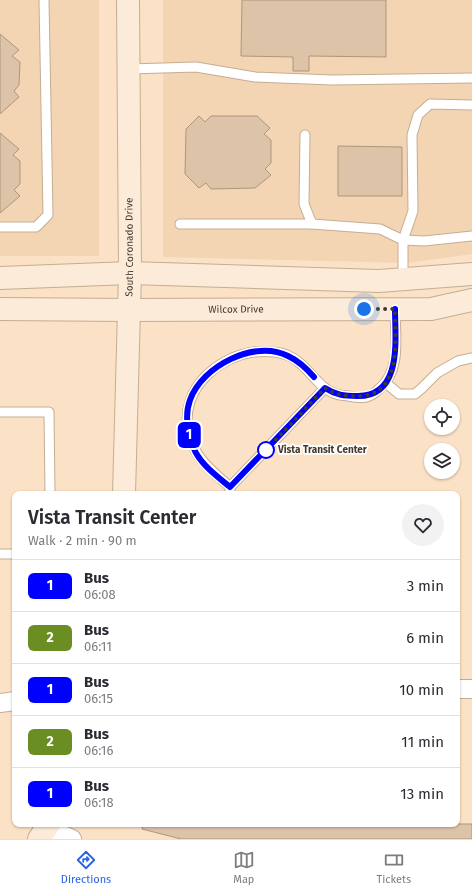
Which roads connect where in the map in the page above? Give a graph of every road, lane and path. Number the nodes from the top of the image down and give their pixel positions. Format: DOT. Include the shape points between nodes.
graph roads {
  1 [pos="44,0"];
  2 [pos="128,0"];
  3 [pos="129,69"];
  4 [pos="472,78"];
  5 [pos="472,105"];
  6 [pos="305,134"];
  7 [pos="180,224"];
  8 [pos="312,224"];
  9 [pos="0,227"];
  10 [pos="472,236"];
  11 [pos="403,240"];
  12 [pos="130,273"];
  13 [pos="472,274"];
  14 [pos="0,278"];
  15 [pos="403,279"];
  16 [pos="472,300"];
  17 [pos="0,309"];
  18 [pos="395,309"];
  19 [pos="130,310"];
  20 [pos="472,358"];
  21 [pos="386,383"];
  22 [pos="325,388"];
  23 [pos="0,412"];
  24 [pos="50,491"];
  25 [pos="124,491"];
  26 [pos="230,491"];
  27 [pos="0,554"];
  28 [pos="12,554"];
  29 [pos="460,689"];
  30 [pos="472,689"];
  31 [pos="12,701"];
  32 [pos="0,703"];
  33 [pos="45,830"];
  34 [pos="72,839"];
  1 -- 9 [label="lane" via="48,215 36,227"];
  2 -- 3 [label="street, South Coronado Drive"];
  3 -- 4 [label="lane" via="196,67 255,77 324,80"];
  3 -- 12 [label="street, South Coronado Drive"];
  5 -- 11 [label="lane" via="430,104 418,115 412,135 413,211"];
  6 -- 8 [label="lane" via="304,204"];
  7 -- 8 [label="lane"];
  8 -- 11 [label="lane" via="380,229"];
  10 -- 11 [label="lane"];
  11 -- 15 [label="lane"];
  12 -- 14 [label="street"];
  12 -- 15 [label="street" via="379,281"];
  12 -- 19 [label="street, South Coronado Drive"];
  13 -- 15 [label="street"];
  16 -- 18 [label="street, Wilcox Drive" via="431,309"];
  17 -- 19 [label="street, Wilcox Drive"];
  18 -- 19 [label="street, Wilcox Drive"];
  18 -- 21 [label="lane" via="395,360"];
  19 -- 25 [label="street, South Coronado Drive"];
  20 -- 21 [label="lane" via="458,361 437,373 415,394 399,394"];
  21 -- 22 [label="lane" via="366,397 336,394"];
  22 -- 26 [label="lane"];
  22 -- 26 [label="lane" via="304,366 288,356 270,351 246,353 228,360 212,370 200,382 190,400 188,412 191,441 204,464"];
  23 -- 24 [label="lane" via="49,412"];
  27 -- 28 [label="lane"];
  29 -- 30 [label="street"];
  31 -- 32 [label="street"];
  33 -- 34 [label="street"];
}
